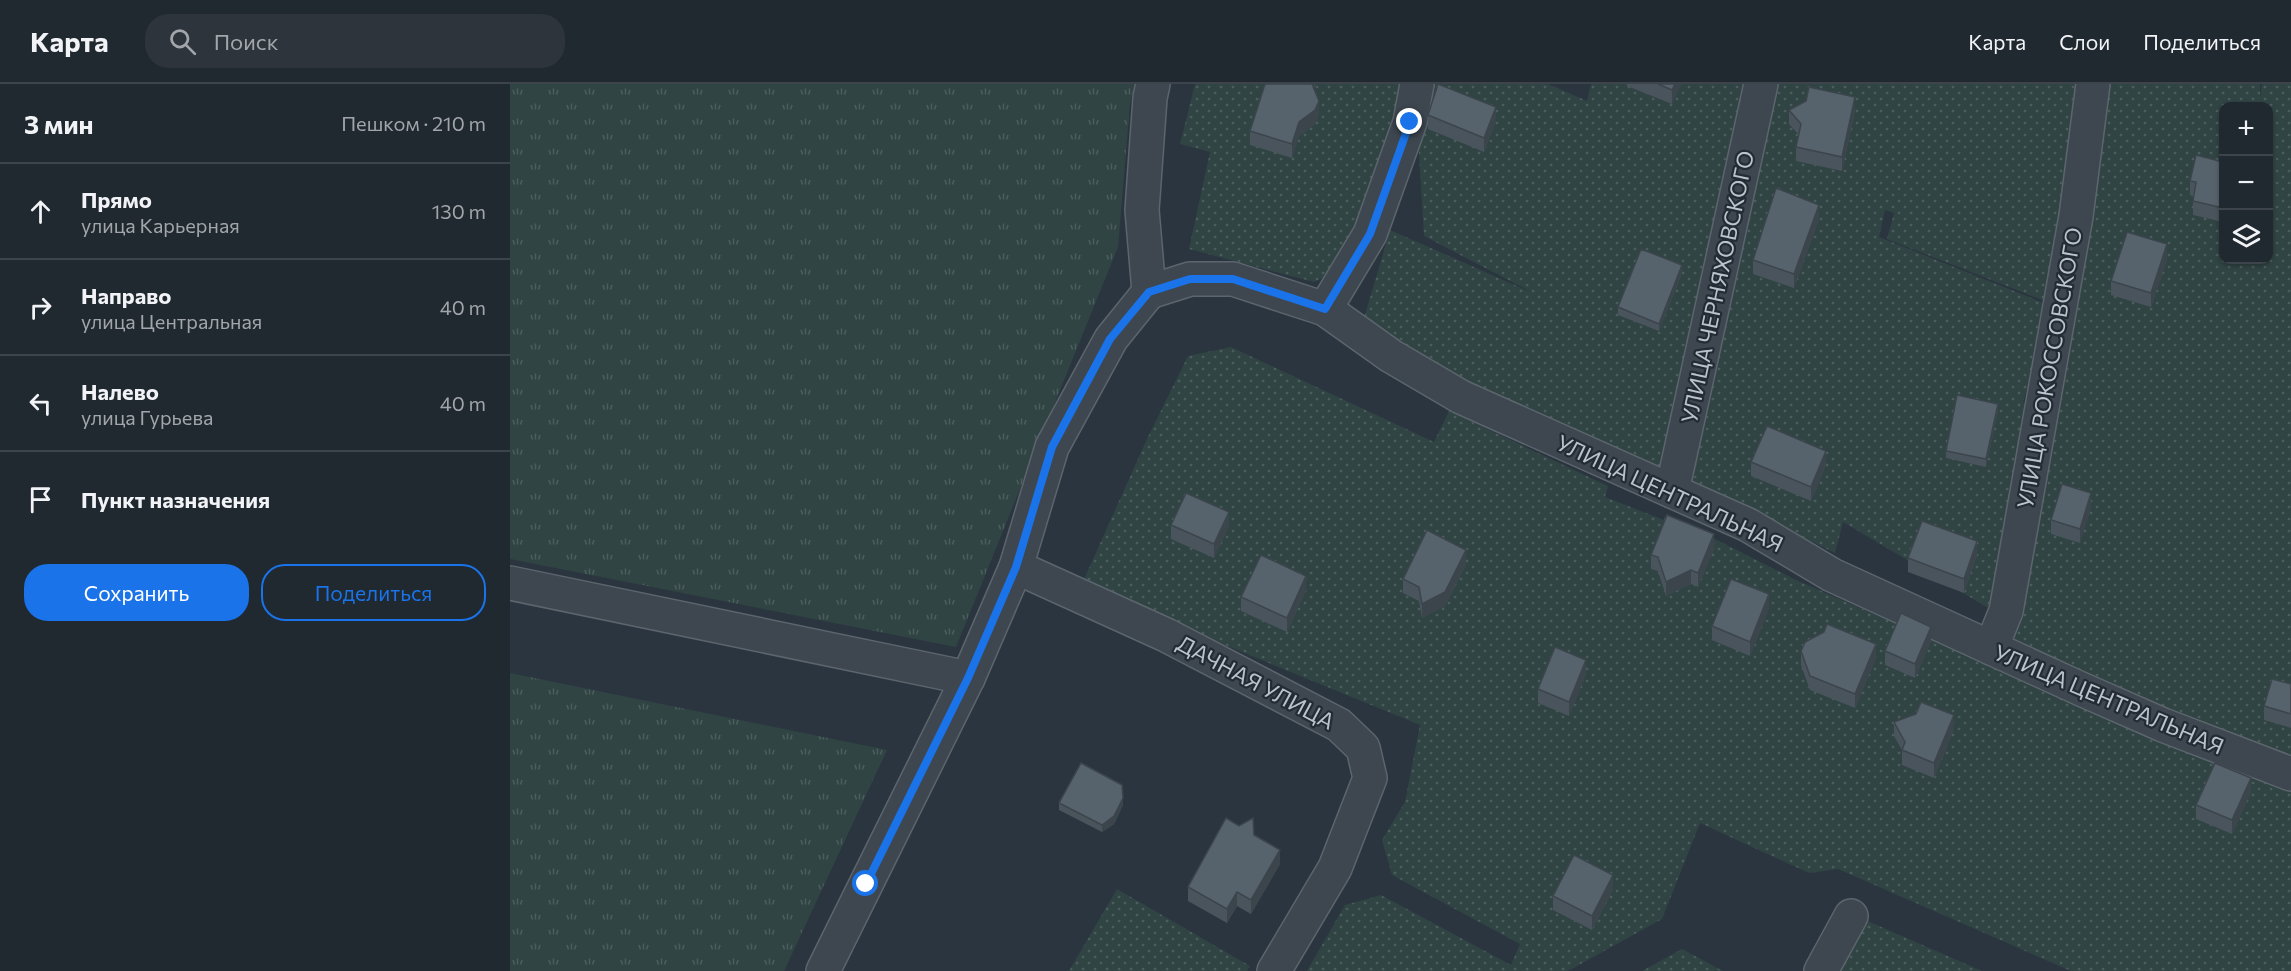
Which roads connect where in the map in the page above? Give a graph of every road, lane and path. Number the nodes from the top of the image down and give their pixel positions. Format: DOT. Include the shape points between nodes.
graph roads {
  1 [pos="1153,84"];
  2 [pos="1417,84"];
  3 [pos="1761,84"];
  4 [pos="2093,84"];
  5 [pos="1149,292"];
  6 [pos="1325,309"];
  7 [pos="1672,491"];
  8 [pos="1016,567"];
  9 [pos="510,583"];
  10 [pos="1991,648"];
  11 [pos="968,678"];
  12 [pos="2291,774"];
  13 [pos="1851,915"];
  14 [pos="823,971"];
  15 [pos="1274,971"];
  16 [pos="1821,971"];
  1 -- 5 [label="street" via="1142,210"];
  2 -- 6 [label="street" via="1410,122 1370,234"];
  3 -- 7 [label="street, УЛИЦА ЧЕРНЯХОВСКОГО"];
  4 -- 10 [label="street, УЛИЦА РОКОССОВСКОГО" via="2076,216 2006,611"];
  5 -- 6 [label="street, УЛИЦА ЦЕНТРАЛЬНАЯ" via="1190,279 1233,279"];
  5 -- 8 [label="street" via="1110,339 1052,447"];
  6 -- 7 [label="street, УЛИЦА ЦЕНТРАЛЬНАЯ" via="1391,356 1461,398"];
  7 -- 10 [label="street, УЛИЦА ЦЕНТРАЛЬНАЯ" via="1748,525 1832,575"];
  8 -- 11 [label="street"];
  8 -- 15 [label="street, ДАЧНАЯ УЛИЦА" via="1166,635 1340,725 1363,748 1370,778 1339,858"];
  9 -- 11 [label="street"];
  10 -- 12 [label="street, УЛИЦА ЦЕНТРАЛЬНАЯ" via="2163,725"];
  11 -- 14 [label="street"];
  13 -- 16 [label="street"];
}
